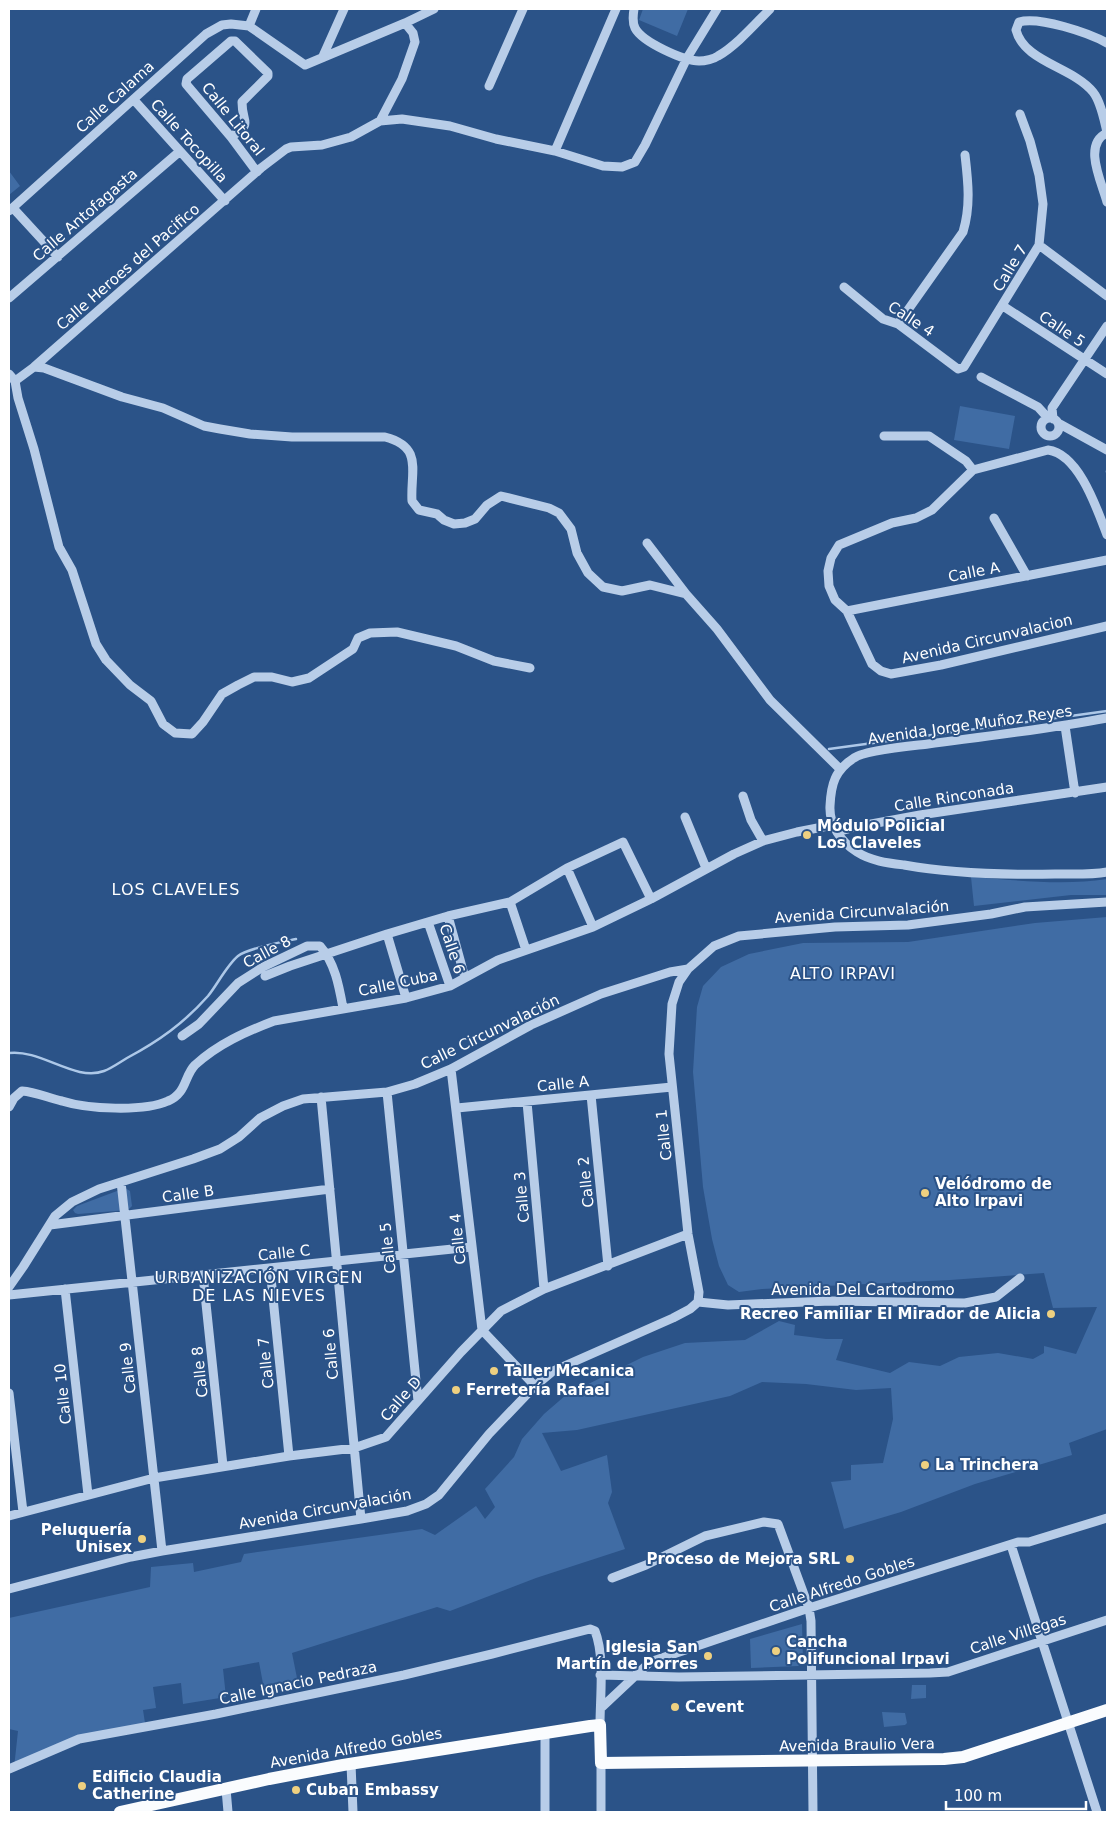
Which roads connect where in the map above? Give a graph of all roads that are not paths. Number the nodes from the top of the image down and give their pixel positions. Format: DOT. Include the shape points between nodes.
graph roads {
  1 [pos="256,9"];
  2 [pos="344,9"];
  3 [pos="434,9"];
  4 [pos="523,9"];
  5 [pos="616,9"];
  6 [pos="634,9"];
  7 [pos="717,9"];
  8 [pos="770,9"];
  9 [pos="405,23"];
  10 [pos="249,26"];
  11 [pos="1107,43"];
  12 [pos="323,56"];
  13 [pos="687,58"];
  14 [pos="489,86"];
  15 [pos="134,100"];
  16 [pos="1020,114"];
  17 [pos="380,120"];
  18 [pos="1107,133"];
  19 [pos="236,134"];
  20 [pos="555,151"];
  21 [pos="179,152"];
  22 [pos="964,155"];
  23 [pos="259,170"];
  24 [pos="225,201"];
  25 [pos="1107,202"];
  26 [pos="11,210"];
  27 [pos="1039,245"];
  28 [pos="58,258"];
  29 [pos="844,287"];
  30 [pos="1107,296"];
  31 [pos="9,298"];
  32 [pos="1003,306"];
  33 [pos="898,324"];
  34 [pos="1107,326"];
  35 [pos="1084,360"];
  36 [pos="34,367"];
  37 [pos="964,367"];
  38 [pos="1107,374"];
  39 [pos="981,377"];
  40 [pos="12,378"];
  41 [pos="1053,420"];
  42 [pos="884,436"];
  43 [pos="1048,436"];
  44 [pos="1048,450"];
  45 [pos="1107,450"];
  46 [pos="973,470"];
  47 [pos="994,518"];
  48 [pos="1107,535"];
  49 [pos="647,543"];
  50 [pos="1107,560"];
  51 [pos="1027,576"];
  52 [pos="686,594"];
  53 [pos="847,611"];
  54 [pos="1107,626"];
  55 [pos="530,668"];
  56 [pos="1107,718"];
  57 [pos="1065,726"];
  58 [pos="840,769"];
  59 [pos="1107,787"];
  60 [pos="1076,793"];
  61 [pos="743,796"];
  62 [pos="685,817"];
  63 [pos="835,829"];
  64 [pos="762,841"];
  65 [pos="567,868"];
  66 [pos="706,868"];
  67 [pos="1107,872"];
  68 [pos="651,900"];
  69 [pos="510,902"];
  70 [pos="1107,902"];
  71 [pos="448,916"];
  72 [pos="428,922"];
  73 [pos="593,927"];
  74 [pos="387,934"];
  75 [pos="526,950"];
  76 [pos="327,954"];
  77 [pos="688,969"];
  78 [pos="265,976"];
  79 [pos="465,978"];
  80 [pos="450,986"];
  81 [pos="406,998"];
  82 [pos="343,1008"];
  83 [pos="182,1036"];
  84 [pos="451,1069"];
  85 [pos="672,1088"];
  86 [pos="387,1092"];
  87 [pos="591,1095"];
  88 [pos="321,1097"];
  89 [pos="527,1102"];
  90 [pos="9,1107"];
  91 [pos="457,1108"];
  92 [pos="120,1182"];
  93 [pos="330,1189"];
  94 [pos="124,1216"];
  95 [pos="50,1225"];
  96 [pos="688,1234"];
  97 [pos="472,1247"];
  98 [pos="402,1254"];
  99 [pos="336,1261"];
  100 [pos="608,1266"];
  101 [pos="270,1268"];
  102 [pos="203,1275"];
  103 [pos="1020,1278"];
  104 [pos="132,1282"];
  105 [pos="9,1287"];
  106 [pos="65,1289"];
  107 [pos="544,1289"];
  108 [pos="9,1295"];
  109 [pos="698,1302"];
  110 [pos="482,1330"];
  111 [pos="535,1386"];
  112 [pos="9,1393"];
  113 [pos="418,1401"];
  114 [pos="354,1448"];
  115 [pos="289,1456"];
  116 [pos="223,1466"];
  117 [pos="154,1478"];
  118 [pos="88,1495"];
  119 [pos="23,1512"];
  120 [pos="9,1516"];
  121 [pos="1107,1518"];
  122 [pos="361,1519"];
  123 [pos="1011,1545"];
  124 [pos="162,1551"];
  125 [pos="612,1578"];
  126 [pos="9,1589"];
  127 [pos="810,1608"];
  128 [pos="1107,1620"];
  129 [pos="1043,1641"];
  130 [pos="600,1675"];
  131 [pos="812,1675"];
  132 [pos="636,1676"];
  133 [pos="601,1708"];
  134 [pos="1107,1710"];
  135 [pos="1069,1723"];
  136 [pos="600,1725"];
  137 [pos="545,1733"];
  138 [pos="813,1761"];
  139 [pos="601,1763"];
  140 [pos="351,1764"];
  141 [pos="9,1769"];
  142 [pos="226,1789"];
  143 [pos="120,1812"];
  144 [pos="228,1812"];
  145 [pos="353,1812"];
  146 [pos="545,1812"];
  147 [pos="601,1812"];
  148 [pos="813,1812"];
  149 [pos="1097,1812"];
  1 -- 10 [label="street"];
  2 -- 12 [label="street"];
  3 -- 9 [label="street"];
  4 -- 14 [label="street"];
  5 -- 20 [label="street"];
  6 -- 13 [label="street" via="635,27 645,40"];
  7 -- 13 [label="street"];
  8 -- 13 [label="street" via="718,57 699,61"];
  9 -- 12 [label="street"];
  9 -- 17 [label="street" via="416,42"];
  10 -- 12 [label="street" via="305,65"];
  10 -- 15 [label="street, Calle Calama" via="222,25 206,34"];
  11 -- 18 [label="street" via="1039,21 1019,22 1016,30 1018,38 1035,55 1075,76 1094,93"];
  13 -- 20 [label="street" via="635,162 622,167 603,166"];
  15 -- 21 [label="street, Calle Tocopilla"];
  15 -- 26 [label="street, Calle Calama"];
  16 -- 27 [label="street, Calle 7" via="1039,175 1043,204"];
  17 -- 20 [label="street" via="402,119 450,126"];
  17 -- 23 [label="street, Calle Heroes del Pacifico" via="352,137 322,145 291,147"];
  18 -- 25 [label="street" via="1095,144 1094,158"];
  19 -- 19 [label="street, Calle Litoral" via="246,125 242,102 268,73 240,45 231,41 187,79 186,84"];
  19 -- 23 [label="street, Calle Litoral"];
  21 -- 24 [label="street, Calle Tocopilla"];
  21 -- 28 [label="street, Calle Antofagasta"];
  22 -- 33 [label="street" via="969,188 963,232"];
  23 -- 24 [label="street, Calle Heroes del Pacifico"];
  24 -- 36 [label="street, Calle Heroes del Pacifico"];
  26 -- 28 [label="street"];
  27 -- 30 [label="street"];
  27 -- 32 [label="street, Calle 7"];
  28 -- 31 [label="street, Calle Antofagasta"];
  29 -- 33 [label="street, Calle 4" via="883,319"];
  32 -- 35 [label="street, Calle 5"];
  32 -- 37 [label="street, Calle 7"];
  33 -- 37 [label="street, Calle 4" via="958,369"];
  34 -- 35 [label="street"];
  35 -- 38 [label="street, Calle 5"];
  35 -- 41 [label="street" via="1052,408"];
  36 -- 40 [label="street, Calle Heroes del Pacifico"];
  36 -- 52 [label="street" via="163,408 204,426 250,434 385,437 396,440 406,446 412,459 412,501 419,510 437,514 454,524 476,520 487,505 501,496 549,508 558,513 570,529 577,554 588,573 603,587 622,591 650,585"];
  39 -- 41 [label="street" via="1038,407"];
  40 -- 55 [label="street" via="59,547 72,570 96,644 124,679 151,701 163,724 175,734 192,734 222,694 238,684 254,677 292,682 309,678 352,649 358,638 370,633 398,632 456,646 494,661"];
  41 -- 43 [label="street" via="1058,428 1056,433"];
  41 -- 43 [label="street" via="1042,422 1042,432"];
  41 -- 45 [label="street"];
  42 -- 46 [label="street" via="929,436 966,461"];
  43 -- 44 [label="street"];
  44 -- 46 [label="street, Avenida Circunvalacion"];
  44 -- 48 [label="street" via="1057,451 1080,474"];
  46 -- 53 [label="street, Avenida Circunvalacion" via="932,510 839,545 828,571 834,600"];
  47 -- 51 [label="street"];
  49 -- 52 [label="street"];
  50 -- 51 [label="street, Calle A"];
  51 -- 53 [label="street, Calle A"];
  52 -- 58 [label="street" via="717,629 770,700"];
  53 -- 54 [label="street, Avenida Circunvalacion" via="872,664 891,674"];
  56 -- 57 [label="street, Avenida Jorge Muñoz Reyes"];
  57 -- 58 [label="street, Avenida Jorge Muñoz Reyes" via="895,748 856,756"];
  57 -- 60 [label="street"];
  58 -- 63 [label="street" via="831,794 830,812"];
  59 -- 60 [label="street, Calle Rinconada"];
  60 -- 63 [label="street, Calle Rinconada"];
  61 -- 64 [label="street"];
  62 -- 66 [label="street"];
  63 -- 64 [label="street, Calle Cuba" via="796,832"];
  63 -- 67 [label="street" via="846,844 872,859 934,870 980,874"];
  64 -- 66 [label="street, Calle Cuba"];
  65 -- 68 [label="street" via="623,842"];
  65 -- 69 [label="street"];
  65 -- 73 [label="street"];
  66 -- 68 [label="street, Calle Cuba"];
  68 -- 73 [label="street, Calle Cuba"];
  69 -- 71 [label="street"];
  69 -- 75 [label="street"];
  70 -- 77 [label="street, Avenida Circunvalación" via="1025,907 908,925 835,927 739,936 714,946"];
  71 -- 72 [label="street"];
  71 -- 79 [label="street"];
  72 -- 74 [label="street"];
  72 -- 80 [label="street, Calle 6"];
  73 -- 75 [label="street, Calle Cuba"];
  74 -- 76 [label="street"];
  74 -- 81 [label="street"];
  75 -- 79 [label="street, Calle Cuba" via="498,960"];
  76 -- 78 [label="street"];
  76 -- 82 [label="street"];
  76 -- 83 [label="street, Calle 8" via="320,946 307,946 263,968 238,983 199,1024"];
  77 -- 84 [label="street, Calle Circunvalación" via="601,994 531,1025"];
  77 -- 85 [label="street, Calle 1" via="679,982 672,1004 669,1054"];
  79 -- 80 [label="street, Calle Cuba"];
  80 -- 81 [label="street, Calle Cuba"];
  81 -- 82 [label="street, Calle Cuba"];
  82 -- 90 [label="street, Calle Cuba" via="274,1021 225,1042 193,1067 179,1094 168,1101 120,1108 62,1101 22,1091"];
  84 -- 86 [label="street, Calle Circunvalación"];
  84 -- 91 [label="street, Calle 4"];
  85 -- 87 [label="street, Calle A"];
  85 -- 96 [label="street, Calle 1"];
  86 -- 88 [label="street, Calle Circunvalación"];
  86 -- 98 [label="street, Calle 5"];
  87 -- 89 [label="street, Calle A"];
  87 -- 100 [label="street, Calle 2"];
  88 -- 92 [label="street, Calle Circunvalación" via="303,1099 260,1118 220,1149"];
  88 -- 93 [label="street, Calle 6"];
  89 -- 91 [label="street, Calle A"];
  89 -- 107 [label="street, Calle 3"];
  91 -- 97 [label="street, Calle 4"];
  92 -- 94 [label="street, Calle 9"];
  92 -- 95 [label="street, Calle Circunvalación" via="72,1202 55,1216"];
  93 -- 94 [label="street, Calle B"];
  93 -- 99 [label="street, Calle 6"];
  94 -- 95 [label="street, Calle B"];
  94 -- 104 [label="street, Calle 9"];
  95 -- 105 [label="street, Calle Circunvalación"];
  96 -- 100 [label="street, Calle D"];
  96 -- 109 [label="street, Calle 1"];
  97 -- 98 [label="street, Calle C"];
  97 -- 110 [label="street, Calle 4"];
  98 -- 99 [label="street, Calle C"];
  98 -- 113 [label="street, Calle 5"];
  99 -- 101 [label="street, Calle C"];
  99 -- 114 [label="street, Calle 6"];
  100 -- 107 [label="street, Calle D"];
  101 -- 102 [label="street, Calle C"];
  101 -- 115 [label="street, Calle 7"];
  102 -- 104 [label="street, Calle C"];
  102 -- 116 [label="street, Calle 8"];
  103 -- 109 [label="street, Avenida Del Cartodromo" via="996,1297 965,1303 832,1301 728,1306"];
  104 -- 106 [label="street, Calle C"];
  104 -- 117 [label="street, Calle 9"];
  106 -- 108 [label="street, Calle C"];
  106 -- 118 [label="street, Calle 10"];
  107 -- 110 [label="street, Calle D" via="500,1310"];
  109 -- 111 [label="street, Avenida Circunvalación" via="690,1310 553,1371"];
  110 -- 111 [label="street"];
  110 -- 113 [label="street, Calle D"];
  111 -- 122 [label="street, Avenida Circunvalación" via="438,1495 408,1511"];
  112 -- 119 [label="street"];
  113 -- 114 [label="street, Calle D" via="386,1437"];
  114 -- 115 [label="street, Calle D"];
  114 -- 122 [label="street, Calle 6"];
  115 -- 116 [label="street, Calle D"];
  116 -- 117 [label="street, Calle D"];
  117 -- 118 [label="street, Calle D"];
  117 -- 124 [label="street, Calle 9"];
  118 -- 119 [label="street, Calle D"];
  119 -- 120 [label="street, Calle D"];
  121 -- 123 [label="street, Calle Alfredo Gobles"];
  122 -- 124 [label="street, Avenida Circunvalación"];
  123 -- 127 [label="street, Calle Alfredo Gobles"];
  123 -- 129 [label="street"];
  124 -- 126 [label="street, Avenida Circunvalación"];
  125 -- 127 [label="street" via="705,1536 774,1523 780,1528"];
  127 -- 131 [label="street"];
  127 -- 132 [label="street, Calle Alfredo Gobles" via="650,1662"];
  128 -- 129 [label="street, Calle Villegas"];
  129 -- 131 [label="street, Calle Villegas" via="948,1672"];
  129 -- 135 [label="street"];
  130 -- 132 [label="street, Calle Villegas"];
  130 -- 133 [label="street"];
  130 -- 141 [label="street, Calle Ignacio Pedraza" via="598,1638 590,1629 404,1675 79,1739"];
  131 -- 132 [label="street, Calle Villegas"];
  131 -- 138 [label="street"];
  132 -- 133 [label="street, Calle Alfredo Gobles"];
  133 -- 136 [label="street"];
  134 -- 135 [label="main road, Avenida Braulio Vera"];
  135 -- 138 [label="main road, Avenida Braulio Vera" via="954,1759"];
  135 -- 149 [label="street"];
  136 -- 137 [label="main road, Avenida Alfredo Gobles"];
  136 -- 139 [label="main road"];
  137 -- 140 [label="main road, Avenida Alfredo Gobles"];
  137 -- 146 [label="street"];
  138 -- 139 [label="main road, Avenida Braulio Vera"];
  138 -- 148 [label="street"];
  139 -- 147 [label="street"];
  140 -- 142 [label="main road, Avenida Alfredo Gobles"];
  140 -- 145 [label="street"];
  142 -- 143 [label="main road, Avenida Alfredo Gobles"];
  142 -- 144 [label="street"];
}
